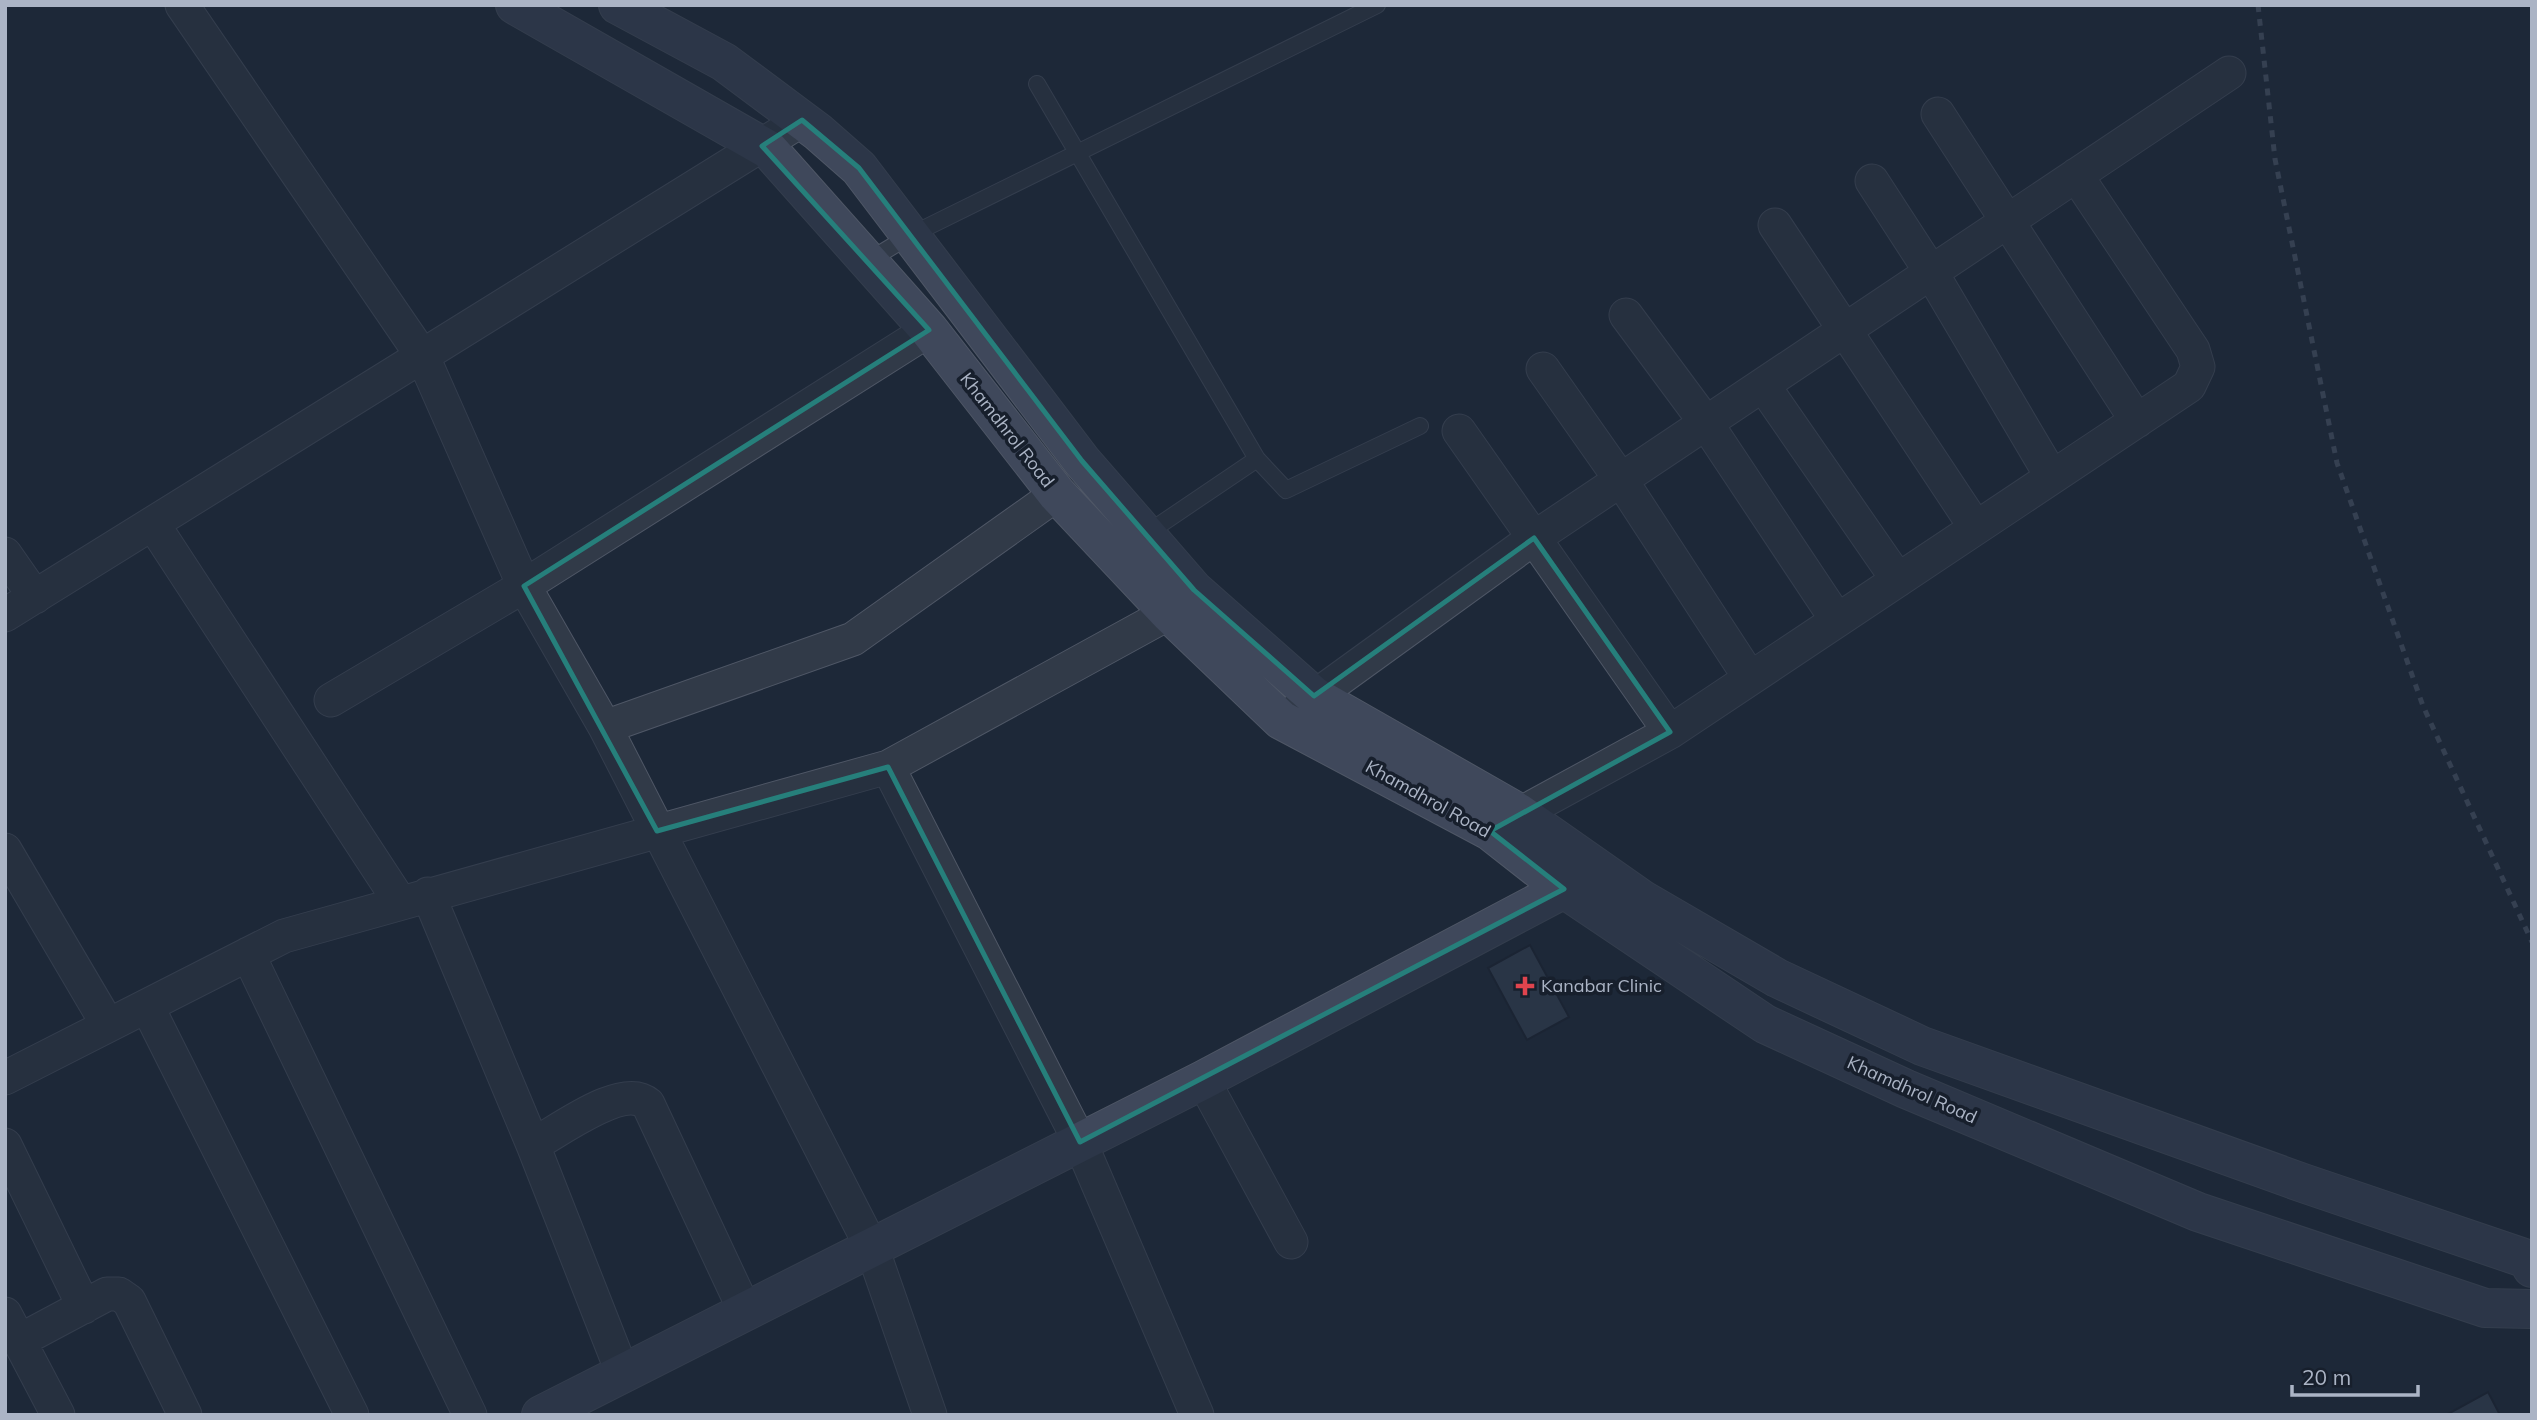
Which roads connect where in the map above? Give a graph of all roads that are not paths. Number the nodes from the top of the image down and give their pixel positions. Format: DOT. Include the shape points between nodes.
graph roads {
  1 [pos="182,5"];
  2 [pos="515,5"];
  3 [pos="618,5"];
  4 [pos="1377,5"];
  5 [pos="2229,73"];
  6 [pos="1037,84"];
  7 [pos="1938,114"];
  8 [pos="802,120"];
  9 [pos="762,146"];
  10 [pos="1079,153"];
  11 [pos="2076,176"];
  12 [pos="1872,181"];
  13 [pos="2008,221"];
  14 [pos="1775,225"];
  15 [pos="911,235"];
  16 [pos="868,261"];
  17 [pos="1931,272"];
  18 [pos="1626,315"];
  19 [pos="1847,329"];
  20 [pos="929,330"];
  21 [pos="423,357"];
  22 [pos="1543,369"];
  23 [pos="1763,385"];
  24 [pos="2137,421"];
  25 [pos="1706,423"];
  26 [pos="1420,426"];
  27 [pos="1459,431"];
  28 [pos="1257,459"];
  29 [pos="2052,477"];
  30 [pos="1622,480"];
  31 [pos="1058,494"];
  32 [pos="153,524"];
  33 [pos="1976,528"];
  34 [pos="1146,534"];
  35 [pos="1534,538"];
  36 [pos="5,554"];
  37 [pos="1898,580"];
  38 [pos="524,586"];
  39 [pos="34,597"];
  40 [pos="1169,614"];
  41 [pos="5,615"];
  42 [pos="1837,620"];
  43 [pos="1750,678"];
  44 [pos="1314,696"];
  45 [pos="331,700"];
  46 [pos="1281,720"];
  47 [pos="605,727"];
  48 [pos="1671,732"];
  49 [pos="888,767"];
  50 [pos="1505,822"];
  51 [pos="657,831"];
  52 [pos="5,850"];
  53 [pos="1564,889"];
  54 [pos="414,898"];
  55 [pos="248,954"];
  56 [pos="147,1006"];
  57 [pos="108,1026"];
  58 [pos="5,1078"];
  59 [pos="1203,1080"];
  60 [pos="1080,1142"];
  61 [pos="5,1145"];
  62 [pos="533,1145"];
  63 [pos="1291,1242"];
  64 [pos="872,1248"];
  65 [pos="2532,1268"];
  66 [pos="83,1307"];
  67 [pos="2532,1309"];
  68 [pos="745,1311"];
  69 [pos="12,1327"];
  70 [pos="623,1374"];
  71 [pos="58,1415"];
  72 [pos="185,1415"];
  73 [pos="352,1415"];
  74 [pos="470,1415"];
  75 [pos="541,1415"];
  76 [pos="930,1415"];
  77 [pos="1197,1415"];
  1 -- 21 [label="street"];
  2 -- 9 [label="main road, Khamdhrol Road"];
  3 -- 8 [label="main road, Khamdhrol Road" via="724,62"];
  4 -- 10 [label="lane"];
  5 -- 11 [label="street"];
  6 -- 10 [label="lane"];
  7 -- 13 [label="street"];
  8 -- 9 [label="street"];
  8 -- 15 [label="main road, Khamdhrol Road" via="859,168"];
  9 -- 16 [label="main road, Khamdhrol Road"];
  9 -- 21 [label="street"];
  10 -- 15 [label="lane"];
  10 -- 28 [label="lane"];
  11 -- 13 [label="street"];
  11 -- 24 [label="street" via="2193,350 2197,367 2189,386"];
  12 -- 17 [label="street"];
  13 -- 17 [label="street"];
  13 -- 24 [label="street"];
  14 -- 19 [label="street"];
  15 -- 16 [label="lane"];
  15 -- 34 [label="main road, Khamdhrol Road" via="1082,461"];
  16 -- 20 [label="main road, Khamdhrol Road"];
  17 -- 19 [label="street"];
  17 -- 29 [label="street"];
  18 -- 25 [label="street"];
  19 -- 23 [label="street"];
  19 -- 33 [label="street"];
  20 -- 31 [label="main road, Khamdhrol Road"];
  20 -- 38 [label="street"];
  21 -- 32 [label="street"];
  21 -- 38 [label="street"];
  22 -- 30 [label="street"];
  23 -- 25 [label="street"];
  23 -- 37 [label="street"];
  24 -- 29 [label="street"];
  25 -- 30 [label="street"];
  25 -- 42 [label="street"];
  26 -- 28 [label="lane" via="1286,490"];
  27 -- 35 [label="street"];
  28 -- 34 [label="lane"];
  29 -- 33 [label="street"];
  30 -- 35 [label="street"];
  30 -- 43 [label="street"];
  31 -- 40 [label="main road, Khamdhrol Road"];
  31 -- 47 [label="street" via="853,639"];
  32 -- 39 [label="street"];
  32 -- 54 [label="street"];
  33 -- 37 [label="street"];
  34 -- 44 [label="main road, Khamdhrol Road" via="1194,590"];
  35 -- 44 [label="street"];
  35 -- 48 [label="street"];
  36 -- 39 [label="street"];
  37 -- 42 [label="street"];
  38 -- 45 [label="street"];
  38 -- 47 [label="street"];
  39 -- 41 [label="street"];
  40 -- 46 [label="main road, Khamdhrol Road"];
  40 -- 49 [label="street"];
  42 -- 43 [label="street"];
  43 -- 48 [label="street"];
  44 -- 46 [label="street"];
  44 -- 50 [label="main road, Khamdhrol Road"];
  46 -- 50 [label="main road, Khamdhrol Road"];
  47 -- 51 [label="street"];
  48 -- 50 [label="street"];
  49 -- 51 [label="street"];
  49 -- 60 [label="street"];
  50 -- 53 [label="main road, Khamdhrol Road"];
  50 -- 65 [label="main road, Khamdhrol Road" via="1777,978 1922,1046 2527,1259"];
  51 -- 54 [label="street"];
  51 -- 64 [label="street"];
  52 -- 57 [label="street"];
  53 -- 59 [label="main road"];
  53 -- 67 [label="main road, Khamdhrol Road" via="1765,1024 1906,1089 2197,1212 2485,1308"];
  54 -- 55 [label="street" via="284,936"];
  54 -- 62 [label="street"];
  55 -- 56 [label="street"];
  55 -- 74 [label="street"];
  56 -- 57 [label="street"];
  56 -- 73 [label="street"];
  57 -- 58 [label="street"];
  59 -- 60 [label="main road"];
  59 -- 63 [label="street"];
  60 -- 64 [label="main road"];
  60 -- 77 [label="street"];
  61 -- 66 [label="street"];
  62 -- 68 [label="street" via="617,1098 642,1098"];
  62 -- 70 [label="street"];
  64 -- 68 [label="main road"];
  64 -- 76 [label="street"];
  66 -- 69 [label="street"];
  66 -- 72 [label="street" via="107,1294 119,1294 129,1301"];
  68 -- 70 [label="main road"];
  69 -- 71 [label="street"];
  70 -- 75 [label="main road"];
}
